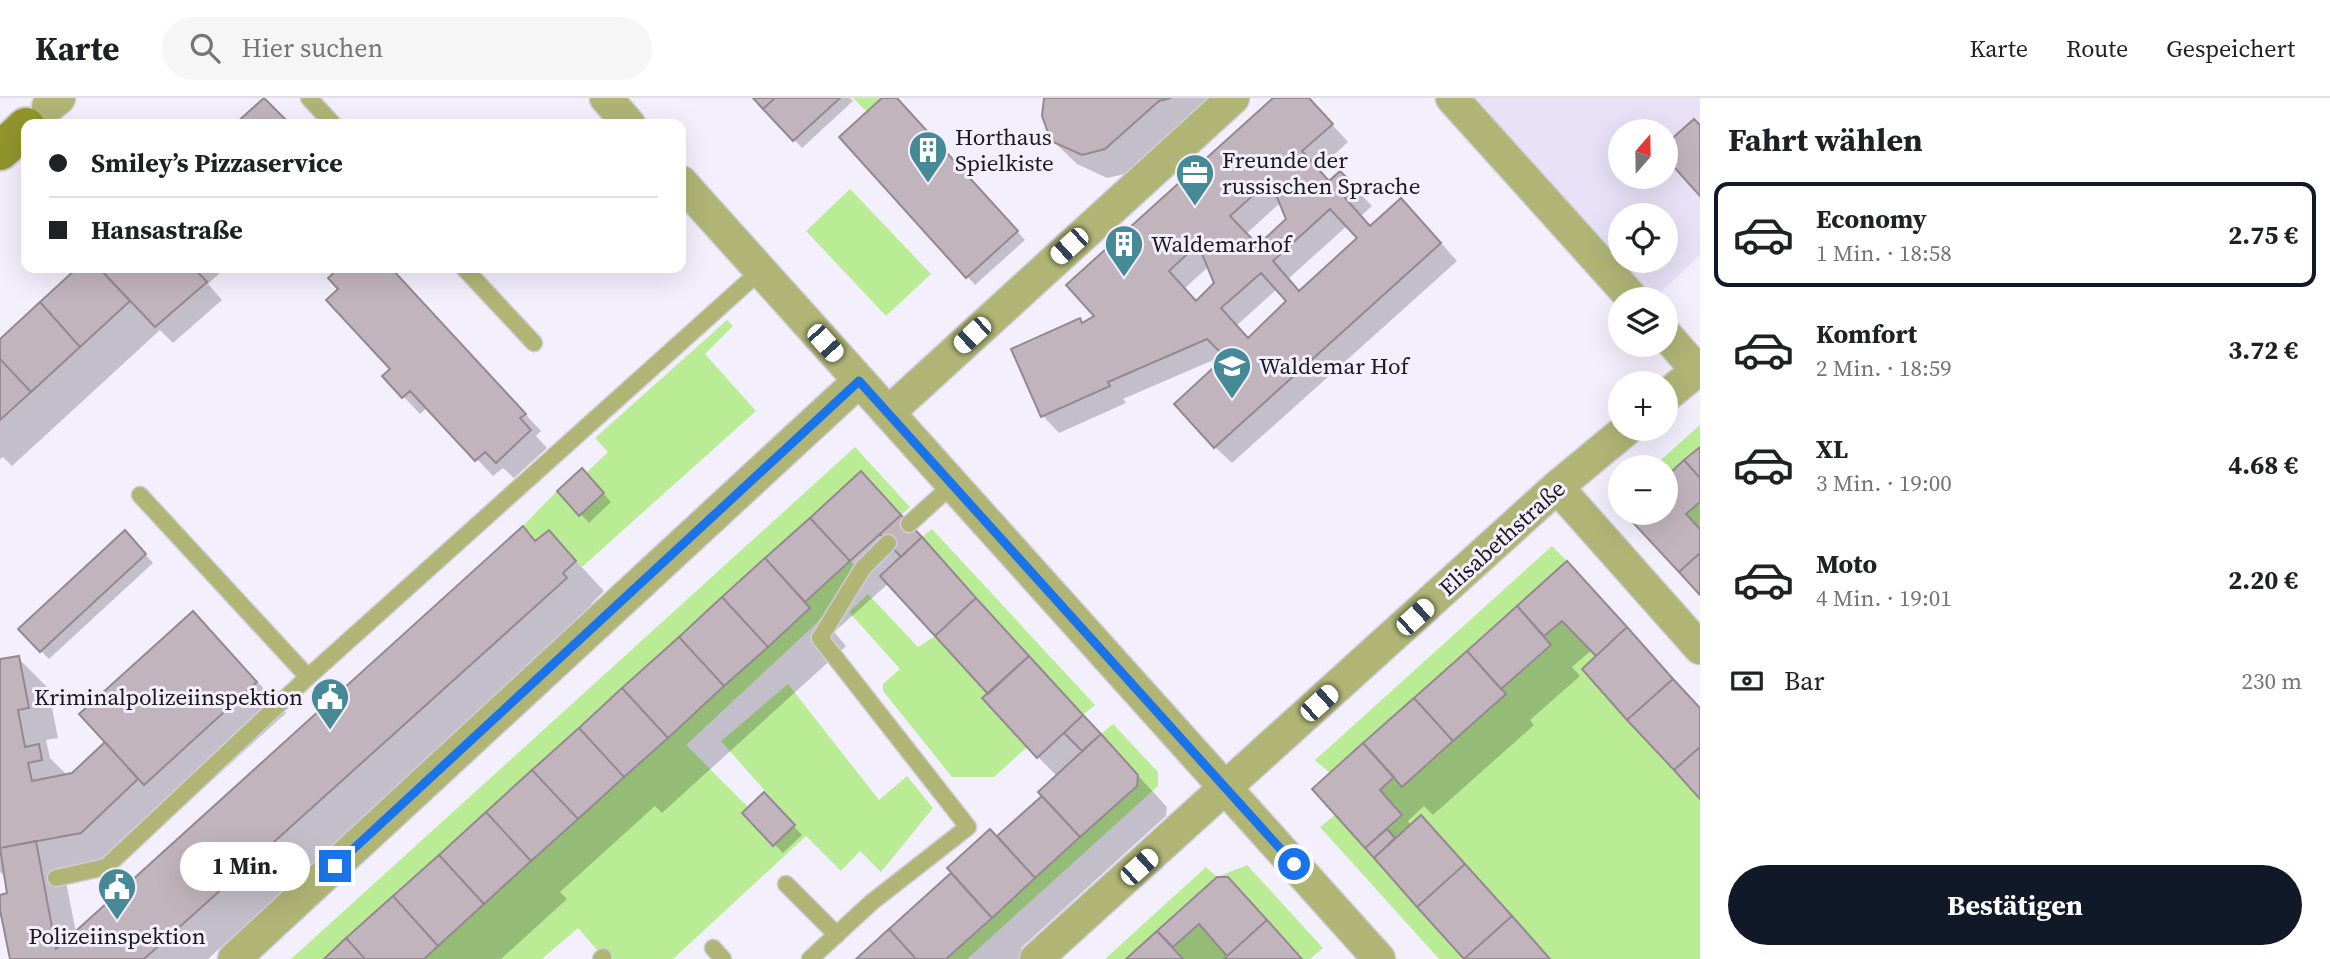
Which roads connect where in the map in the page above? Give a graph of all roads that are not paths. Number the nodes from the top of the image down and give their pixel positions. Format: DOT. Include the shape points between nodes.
graph roads {
  1 [pos="309,98"];
  2 [pos="606,98"];
  3 [pos="1233,98"];
  4 [pos="1452,98"];
  5 [pos="328,119"];
  6 [pos="625,119"];
  7 [pos="21,132"];
  8 [pos="0,151"];
  9 [pos="686,188"];
  10 [pos="760,271"];
  11 [pos="469,273"];
  12 [pos="1622,287"];
  13 [pos="534,343"];
  14 [pos="1678,347"];
  15 [pos="1699,369"];
  16 [pos="859,381"];
  17 [pos="1678,386"];
  18 [pos="888,413"];
  19 [pos="1613,441"];
  20 [pos="952,485"];
  21 [pos="1557,488"];
  22 [pos="140,495"];
  23 [pos="909,524"];
  24 [pos="888,543"];
  25 [pos="1700,648"];
  26 [pos="308,677"];
  27 [pos="1225,788"];
  28 [pos="56,878"];
  29 [pos="786,884"];
  30 [pos="837,935"];
  31 [pos="234,959"];
  32 [pos="810,959"];
  33 [pos="1036,959"];
  34 [pos="1379,959"];
  1 -- 5 [label="lane"];
  2 -- 6 [label="street"];
  3 -- 18 [label="street"];
  4 -- 12 [label="street"];
  7 -- 8 [label="street"];
  9 -- 10 [label="street"];
  10 -- 16 [label="street"];
  10 -- 26 [label="lane"];
  11 -- 13 [label="lane"];
  14 -- 15 [label="street"];
  15 -- 17 [label="street"];
  16 -- 18 [label="street"];
  16 -- 31 [label="street"];
  18 -- 20 [label="street"];
  19 -- 21 [label="street, Elisabethstraße"];
  20 -- 23 [label="lane"];
  20 -- 27 [label="street"];
  21 -- 25 [label="street"];
  21 -- 27 [label="street, Elisabethstraße"];
  22 -- 26 [label="lane"];
  24 -- 30 [label="lane" via="863,568 820,638 968,827"];
  26 -- 28 [label="lane" via="106,867"];
  27 -- 33 [label="street, Elisabethstraße"];
  27 -- 34 [label="street"];
  29 -- 30 [label="lane"];
  30 -- 32 [label="lane"];
}
